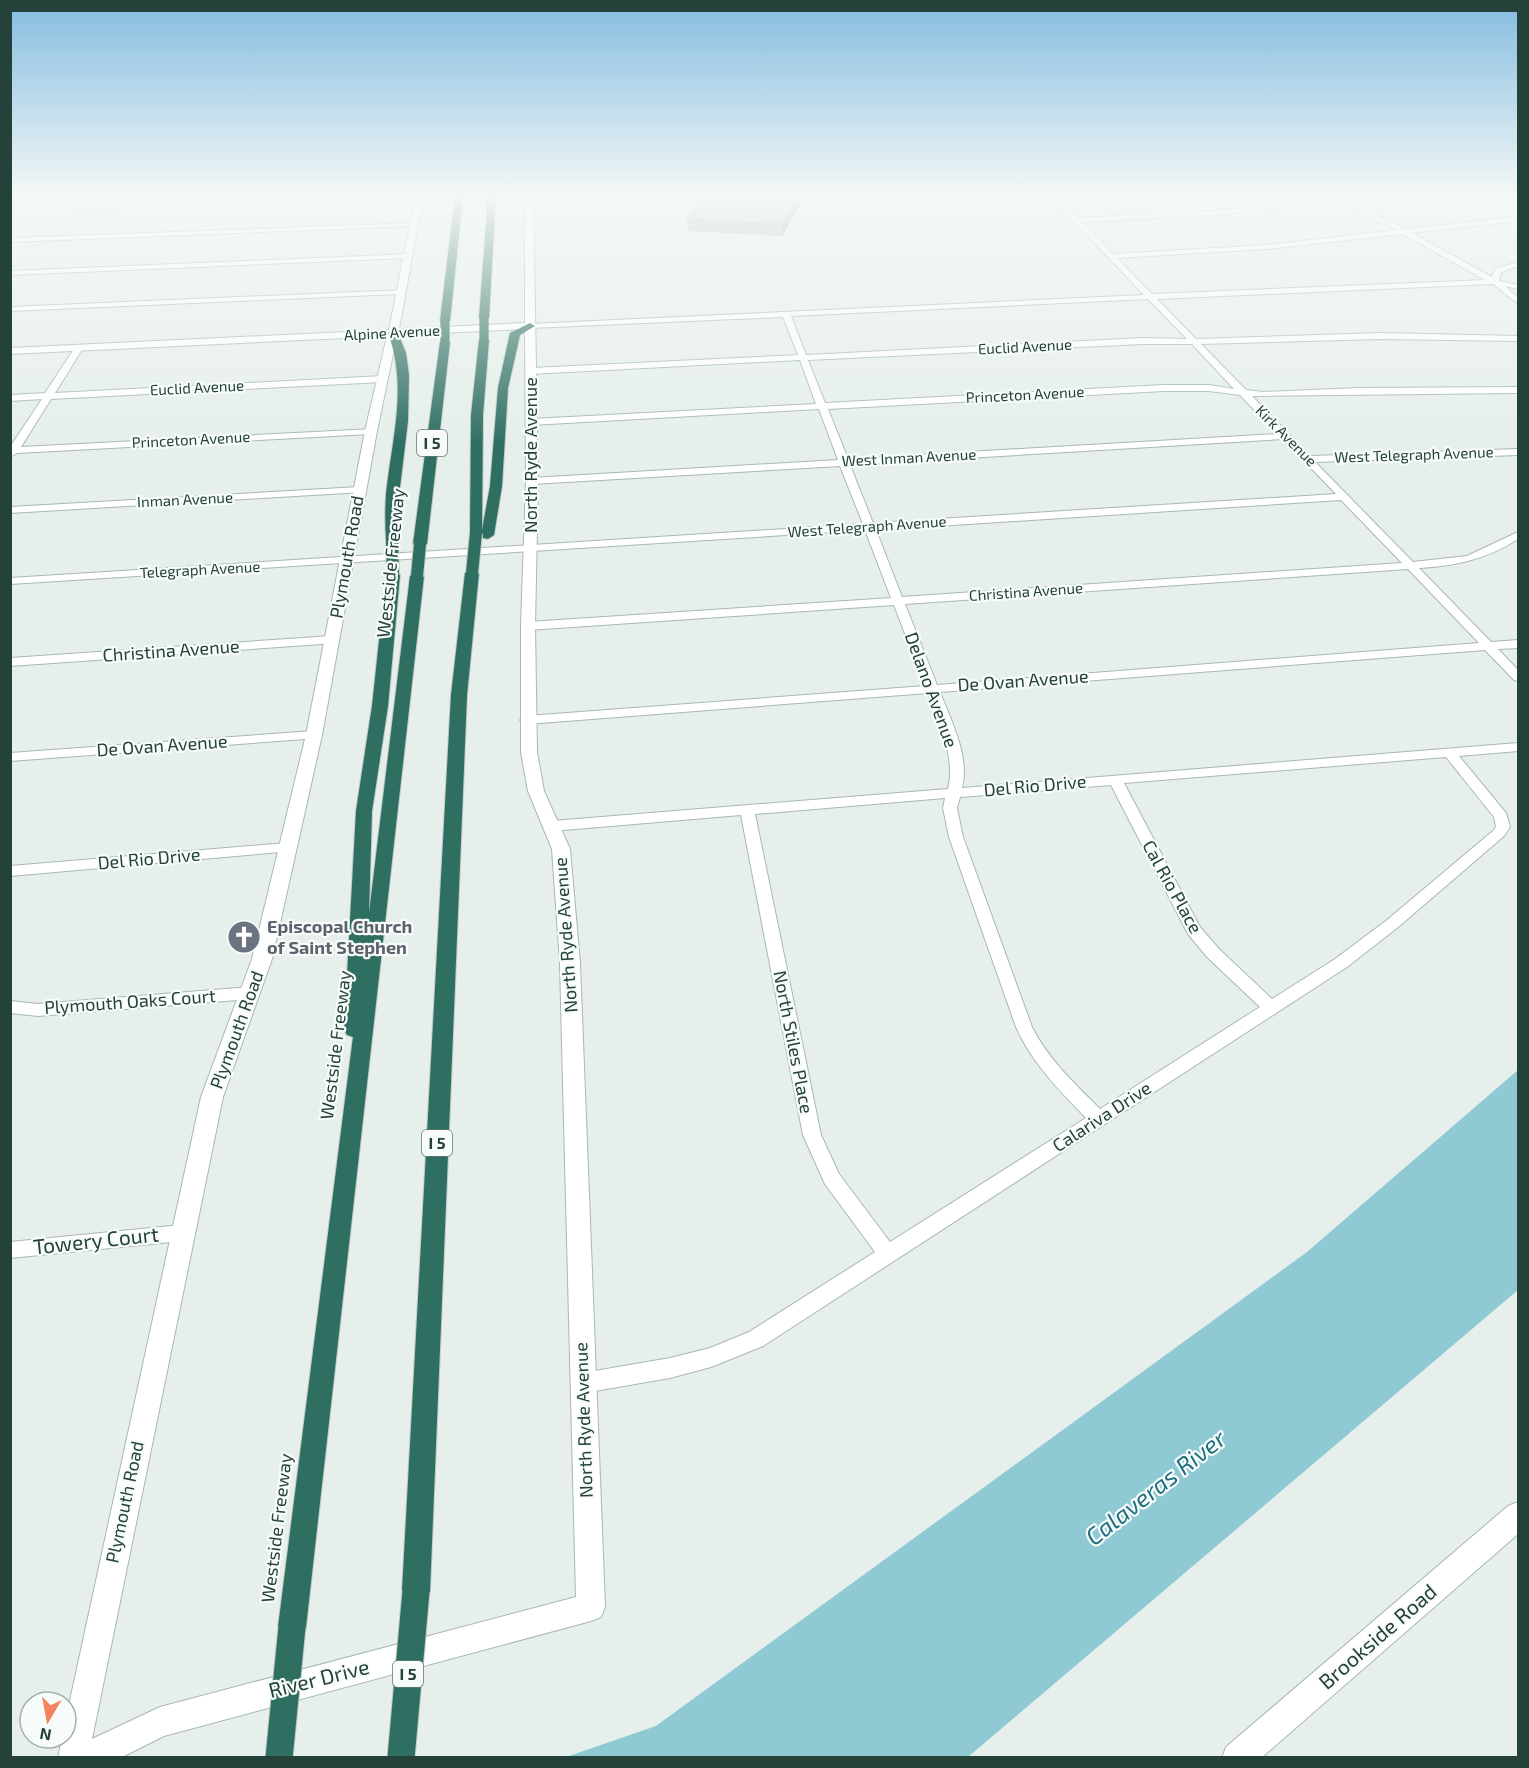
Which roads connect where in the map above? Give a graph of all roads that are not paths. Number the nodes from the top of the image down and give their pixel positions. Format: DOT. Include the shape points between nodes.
graph roads {
  1 [pos="403,279"];
  2 [pos="450,279"];
  3 [pos="487,279"];
  4 [pos="530,279"];
  5 [pos="1132,279"];
  6 [pos="1489,279"];
  7 [pos="1496,279"];
  8 [pos="1495,282"];
  9 [pos="1518,287"];
  10 [pos="400,292"];
  11 [pos="1150,297"];
  12 [pos="1518,302"];
  13 [pos="10,309"];
  14 [pos="786,314"];
  15 [pos="530,326"];
  16 [pos="393,333"];
  17 [pos="1518,338"];
  18 [pos="1194,341"];
  19 [pos="79,348"];
  20 [pos="10,351"];
  21 [pos="805,358"];
  22 [pos="531,372"];
  23 [pos="382,379"];
  24 [pos="1518,390"];
  25 [pos="1244,393"];
  26 [pos="48,396"];
  27 [pos="10,398"];
  28 [pos="823,406"];
  29 [pos="531,422"];
  30 [pos="370,431"];
  31 [pos="1285,436"];
  32 [pos="12,451"];
  33 [pos="1518,452"];
  34 [pos="1310,459"];
  35 [pos="845,462"];
  36 [pos="532,481"];
  37 [pos="359,490"];
  38 [pos="1345,497"];
  39 [pos="10,510"];
  40 [pos="870,527"];
  41 [pos="482,534"];
  42 [pos="1518,535"];
  43 [pos="531,549"];
  44 [pos="346,561"];
  45 [pos="1412,566"];
  46 [pos="391,567"];
  47 [pos="10,581"];
  48 [pos="898,601"];
  49 [pos="528,626"];
  50 [pos="332,640"];
  51 [pos="1518,644"];
  52 [pos="1489,646"];
  53 [pos="10,662"];
  54 [pos="1518,676"];
  55 [pos="932,687"];
  56 [pos="527,720"];
  57 [pos="314,735"];
  58 [pos="1518,747"];
  59 [pos="1449,752"];
  60 [pos="10,757"];
  61 [pos="1115,779"];
  62 [pos="954,793"];
  63 [pos="747,809"];
  64 [pos="552,826"];
  65 [pos="287,848"];
  66 [pos="10,871"];
  67 [pos="250,993"];
  68 [pos="10,1008"];
  69 [pos="1271,1008"];
  70 [pos="1099,1119"];
  71 [pos="345,1195"];
  72 [pos="181,1233"];
  73 [pos="10,1250"];
  74 [pos="888,1255"];
  75 [pos="583,1383"];
  76 [pos="1518,1515"];
  77 [pos="591,1607"];
  78 [pos="73,1758"];
  79 [pos="87,1758"];
  80 [pos="279,1758"];
  81 [pos="401,1758"];
  82 [pos="1237,1758"];
  1 -- 10 [label="street, Plymouth Road"];
  2 -- 71 [label="highway, Westside Freeway / I 5, bridge"];
  3 -- 41 [label="highway, bridge" via="477,416"];
  4 -- 15 [label="street, North Ryde Avenue"];
  5 -- 11 [label="street, Kirk Avenue"];
  6 -- 8 [label="street"];
  7 -- 8 [label="street"];
  8 -- 9 [label="street"];
  8 -- 11 [label="street, Alpine Avenue"];
  8 -- 12 [label="street"];
  10 -- 13 [label="street"];
  10 -- 16 [label="street, Plymouth Road"];
  11 -- 14 [label="street, Alpine Avenue"];
  11 -- 18 [label="street, Kirk Avenue"];
  14 -- 15 [label="street, Alpine Avenue"];
  14 -- 21 [label="street, Delano Avenue"];
  15 -- 16 [label="street, Alpine Avenue"];
  15 -- 22 [label="street, North Ryde Avenue"];
  15 -- 41 [label="highway" via="515,333 503,388 496,486"];
  16 -- 19 [label="street, Alpine Avenue"];
  16 -- 23 [label="street, Plymouth Road"];
  16 -- 46 [label="highway, bridge" via="401,358 404,402 391,511"];
  17 -- 18 [label="street, Euclid Avenue" via="1380,336"];
  18 -- 21 [label="street, Euclid Avenue"];
  18 -- 25 [label="street, Kirk Avenue"];
  19 -- 20 [label="street, Alpine Avenue"];
  19 -- 26 [label="street"];
  21 -- 22 [label="street, Euclid Avenue"];
  21 -- 28 [label="street, Delano Avenue"];
  22 -- 29 [label="street, North Ryde Avenue"];
  23 -- 26 [label="street, Euclid Avenue"];
  23 -- 30 [label="street, Plymouth Road"];
  24 -- 25 [label="street, Princeton Avenue"];
  25 -- 28 [label="street, Princeton Avenue" via="1164,388"];
  25 -- 31 [label="street, Kirk Avenue"];
  26 -- 27 [label="street, Euclid Avenue"];
  26 -- 32 [label="street"];
  28 -- 29 [label="street, Princeton Avenue"];
  28 -- 35 [label="street, Delano Avenue"];
  29 -- 36 [label="street, North Ryde Avenue"];
  30 -- 32 [label="street, Princeton Avenue"];
  30 -- 37 [label="street, Plymouth Road"];
  31 -- 34 [label="street, Kirk Avenue"];
  31 -- 35 [label="street, West Inman Avenue"];
  33 -- 34 [label="street, West Telegraph Avenue"];
  34 -- 38 [label="street, Kirk Avenue"];
  35 -- 36 [label="street, West Inman Avenue"];
  35 -- 40 [label="street, Delano Avenue"];
  36 -- 43 [label="street, North Ryde Avenue"];
  37 -- 39 [label="street, Inman Avenue"];
  37 -- 44 [label="street, Plymouth Road"];
  38 -- 40 [label="street, West Telegraph Avenue"];
  38 -- 45 [label="street, Kirk Avenue"];
  40 -- 43 [label="street, West Telegraph Avenue"];
  40 -- 48 [label="street, Delano Avenue"];
  41 -- 81 [label="highway, I 5, bridge" via="477,642 459,695 416,1591"];
  42 -- 45 [label="street, Christina Avenue" via="1475,558"];
  43 -- 46 [label="street, West Telegraph Avenue"];
  43 -- 49 [label="street, North Ryde Avenue"];
  44 -- 46 [label="street, Telegraph Avenue"];
  44 -- 47 [label="street, Telegraph Avenue"];
  44 -- 50 [label="street, Plymouth Road"];
  45 -- 48 [label="street, Christina Avenue"];
  45 -- 52 [label="street, Kirk Avenue"];
  46 -- 71 [label="highway" via="380,706 364,811"];
  48 -- 49 [label="street, Christina Avenue"];
  48 -- 55 [label="street, Delano Avenue"];
  49 -- 56 [label="street, North Ryde Avenue"];
  50 -- 53 [label="street, Christina Avenue"];
  50 -- 57 [label="street, Plymouth Road"];
  51 -- 52 [label="street, De Ovan Avenue"];
  52 -- 54 [label="street, Kirk Avenue"];
  52 -- 55 [label="street, De Ovan Avenue"];
  55 -- 56 [label="street, De Ovan Avenue"];
  55 -- 62 [label="street, Delano Avenue" via="952,742 957,773"];
  56 -- 64 [label="street, North Ryde Avenue" via="528,752 537,791"];
  57 -- 60 [label="street, De Ovan Avenue"];
  57 -- 65 [label="street, Plymouth Road"];
  58 -- 59 [label="street, Del Rio Drive"];
  59 -- 61 [label="street, Del Rio Drive"];
  59 -- 69 [label="street, Calariva Drive" via="1501,816 1503,827 1499,834 1341,963"];
  61 -- 62 [label="street, Del Rio Drive"];
  61 -- 69 [label="street, Cal Rio Place" via="1194,930"];
  62 -- 63 [label="street, Del Rio Drive"];
  62 -- 70 [label="street, Delano Avenue" via="950,808 959,852 1024,1028 1043,1060"];
  63 -- 64 [label="street, Del Rio Drive"];
  63 -- 74 [label="street, North Stiles Place" via="812,1135 832,1179"];
  64 -- 75 [label="street, North Ryde Avenue" via="561,849 570,963"];
  65 -- 66 [label="street, Del Rio Drive"];
  65 -- 67 [label="street, Plymouth Road" via="272,919"];
  67 -- 68 [label="street, Plymouth Oaks Court" via="38,1010"];
  67 -- 72 [label="street, Plymouth Road" via="212,1097"];
  69 -- 70 [label="street, Calariva Drive"];
  70 -- 74 [label="street, Calariva Drive"];
  71 -- 80 [label="highway, Westside Freeway / I 5, bridge"];
  72 -- 73 [label="street, Towery Court"];
  72 -- 78 [label="street, Plymouth Road"];
  74 -- 75 [label="street, Calariva Drive" via="747,1343 711,1358 670,1368"];
  75 -- 77 [label="street, North Ryde Avenue"];
  76 -- 82 [label="street, Brookside Road"];
  77 -- 79 [label="street, River Drive" via="160,1722"];
}
